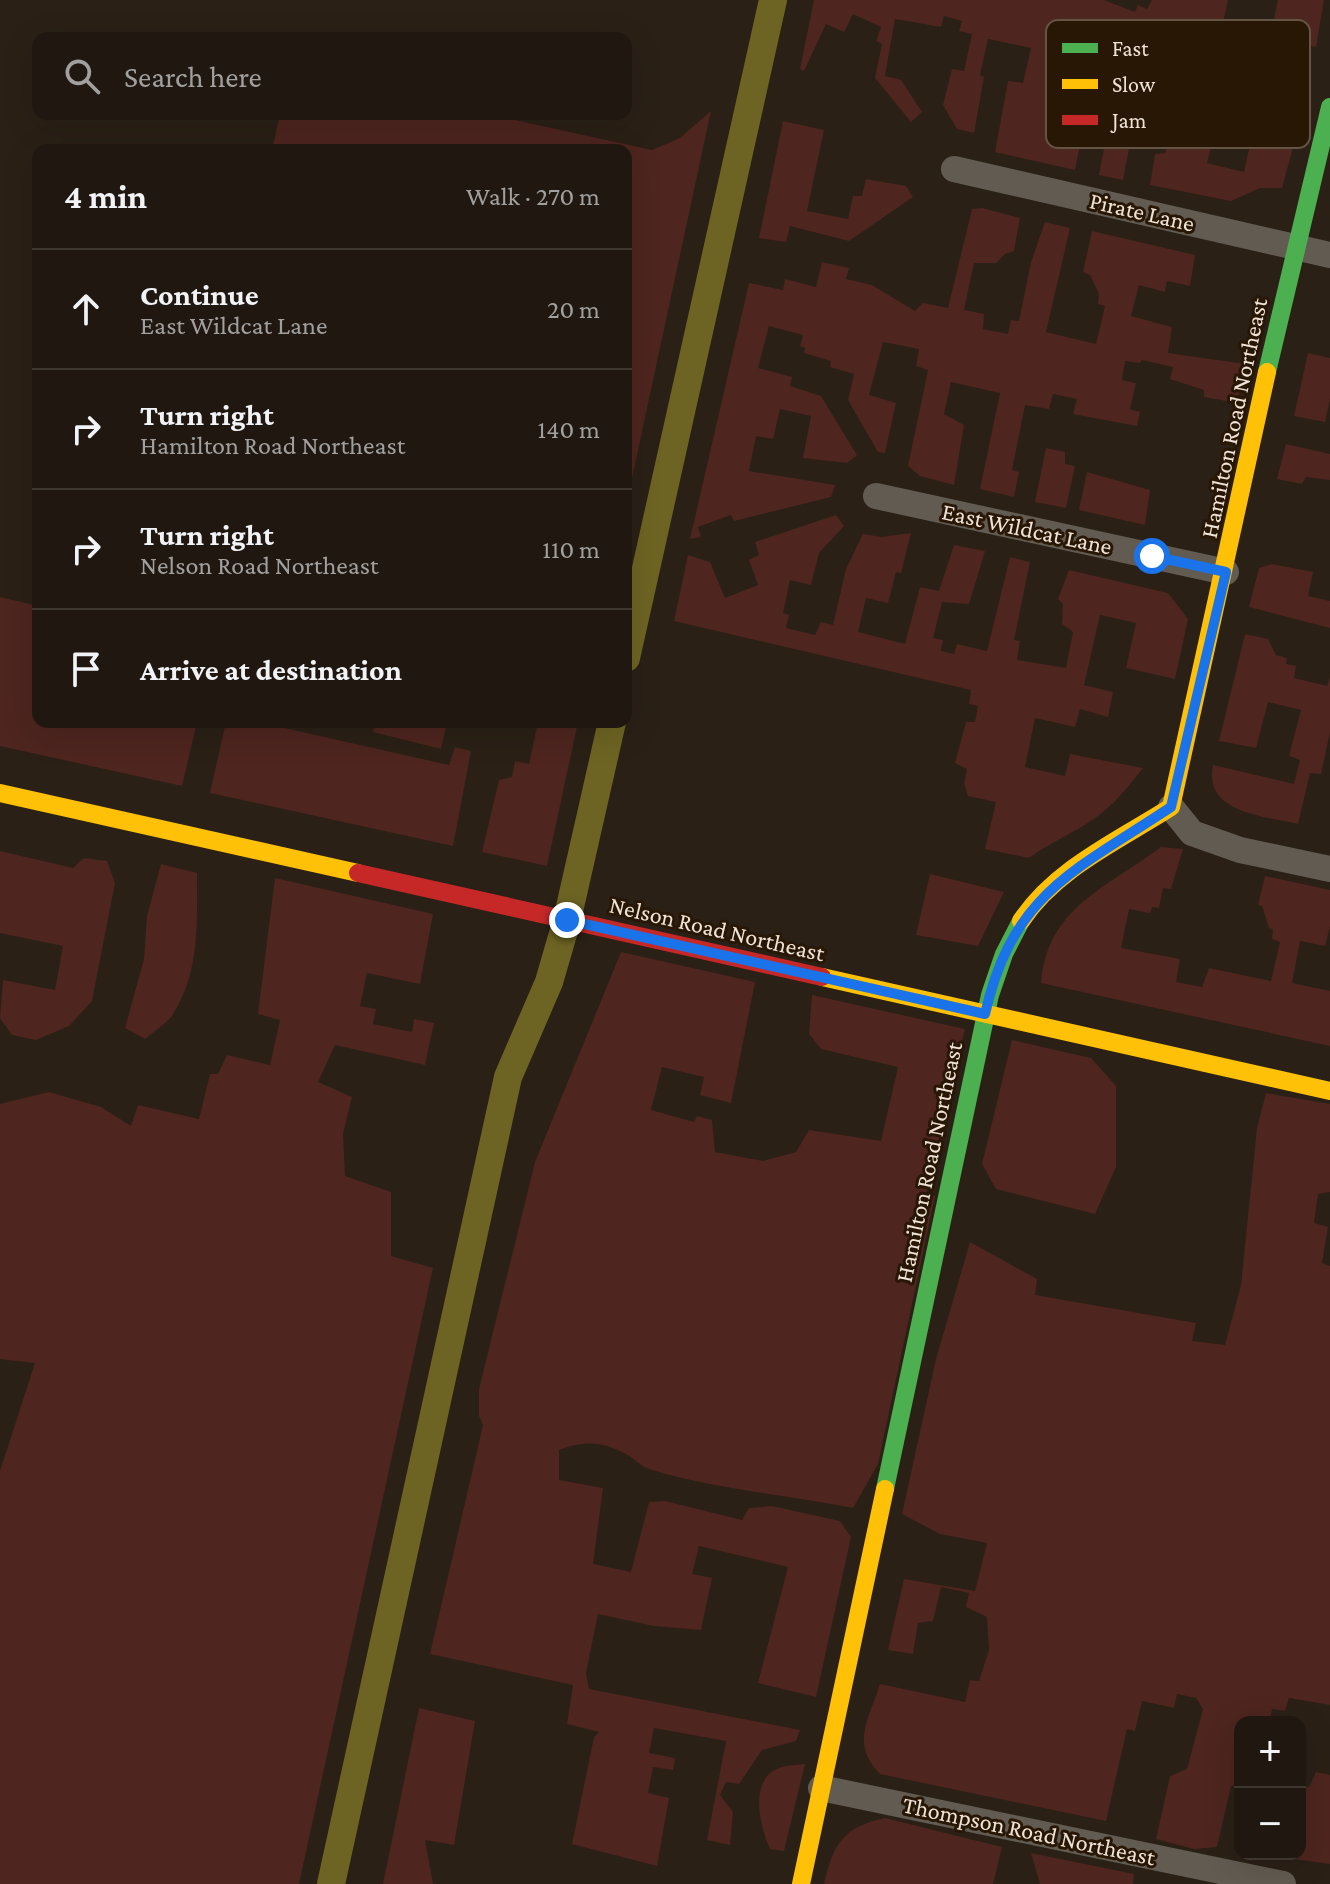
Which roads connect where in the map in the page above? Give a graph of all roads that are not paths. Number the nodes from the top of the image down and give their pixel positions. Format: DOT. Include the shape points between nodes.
graph roads {
  1 [pos="1330,107"];
  2 [pos="954,169"];
  3 [pos="1295,246"];
  4 [pos="1330,255"];
  5 [pos="876,496"];
  6 [pos="1226,572"];
  7 [pos="0,793"];
  8 [pos="1171,807"];
  9 [pos="1330,869"];
  10 [pos="985,1014"];
  11 [pos="1330,1091"];
  12 [pos="821,1788"];
  13 [pos="801,1884"];
  14 [pos="1283,1884"];
  1 -- 3 [label="street, Hamilton Road Northeast"];
  2 -- 3 [label="street, Pirate Lane"];
  3 -- 4 [label="street, Pirate Lane"];
  3 -- 6 [label="street, Hamilton Road Northeast"];
  5 -- 6 [label="street, East Wildcat Lane"];
  6 -- 8 [label="street, Hamilton Road Northeast"];
  7 -- 10 [label="street, Nelson Road Northeast"];
  8 -- 9 [label="street" via="1192,833 1240,850"];
  8 -- 10 [label="street, Hamilton Road Northeast" via="1061,880 1025,914 1002,954"];
  10 -- 11 [label="street, Nelson Road Northeast"];
  10 -- 12 [label="street, Hamilton Road Northeast"];
  12 -- 13 [label="street, Hamilton Road Northeast"];
  12 -- 14 [label="street, Thompson Road Northeast"];
}
